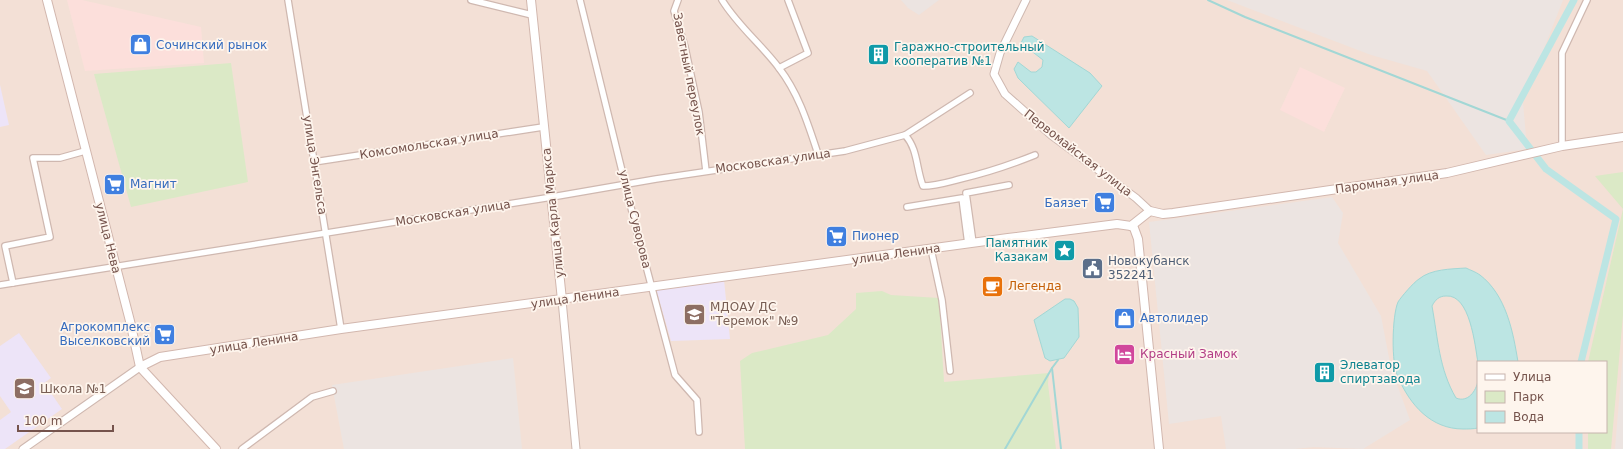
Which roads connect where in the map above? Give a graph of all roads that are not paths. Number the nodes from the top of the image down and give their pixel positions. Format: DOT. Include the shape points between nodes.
graph roads {
  1 [pos="47,0"];
  2 [pos="288,0"];
  3 [pos="470,0"];
  4 [pos="531,0"];
  5 [pos="580,0"];
  6 [pos="678,0"];
  7 [pos="722,0"];
  8 [pos="788,0"];
  9 [pos="1026,0"];
  10 [pos="1587,0"];
  11 [pos="532,16"];
  12 [pos="779,68"];
  13 [pos="970,93"];
  14 [pos="543,127"];
  15 [pos="905,135"];
  16 [pos="1623,137"];
  17 [pos="1558,147"];
  18 [pos="85,152"];
  19 [pos="818,154"];
  20 [pos="1035,155"];
  21 [pos="314,162"];
  22 [pos="706,171"];
  23 [pos="626,184"];
  24 [pos="1009,185"];
  25 [pos="552,197"];
  26 [pos="907,207"];
  27 [pos="1150,211"];
  28 [pos="1131,226"];
  29 [pos="325,232"];
  30 [pos="971,244"];
  31 [pos="931,249"];
  32 [pos="115,268"];
  33 [pos="13,283"];
  34 [pos="0,285"];
  35 [pos="651,286"];
  36 [pos="562,300"];
  37 [pos="341,330"];
  38 [pos="140,366"];
  39 [pos="950,371"];
  40 [pos="333,391"];
  41 [pos="699,432"];
  42 [pos="23,449"];
  43 [pos="216,449"];
  44 [pos="242,449"];
  45 [pos="576,449"];
  46 [pos="1159,449"];
  1 -- 18 [label="main road, улица Нева"];
  2 -- 21 [label="street, улица Энгельса"];
  3 -- 11 [label="street"];
  4 -- 11 [label="main road, улица Карла Маркса"];
  5 -- 23 [label="street, улица Суворова"];
  6 -- 22 [label="street, Заветный переулок" via="674,11 685,47 699,112"];
  7 -- 12 [label="street"];
  8 -- 12 [label="street" via="808,53"];
  9 -- 27 [label="street, Первомайская улица" via="1000,53 994,74 1005,94 1051,134"];
  10 -- 17 [label="street" via="1562,53"];
  11 -- 14 [label="main road, улица Карла Маркса"];
  12 -- 19 [label="street" via="802,107"];
  13 -- 15 [label="street, Московская улица"];
  14 -- 21 [label="street, Комсомольская улица"];
  14 -- 25 [label="main road, улица Карла Маркса"];
  15 -- 19 [label="street, Московская улица" via="846,150"];
  15 -- 20 [label="street" via="911,142 923,186 933,186 971,176"];
  16 -- 17 [label="main road, Паромная улица"];
  17 -- 27 [label="main road, Паромная улица" via="1447,173 1173,213"];
  18 -- 32 [label="main road, улица Нева"];
  18 -- 33 [label="street" via="60,158 34,158 50,237 5,246"];
  19 -- 22 [label="street, Московская улица"];
  21 -- 29 [label="street, улица Энгельса"];
  22 -- 23 [label="street, Московская улица"];
  23 -- 25 [label="street, Московская улица"];
  23 -- 35 [label="street, улица Суворова"];
  24 -- 30 [label="street" via="966,192"];
  25 -- 29 [label="street, Московская улица"];
  25 -- 36 [label="main road, улица Карла Маркса"];
  26 -- 30 [label="street" via="962,198"];
  27 -- 28 [label="main road"];
  28 -- 30 [label="main road, улица Ленина" via="1117,224"];
  28 -- 46 [label="main road" via="1138,239"];
  29 -- 32 [label="street, Московская улица"];
  29 -- 37 [label="street, улица Энгельса"];
  30 -- 31 [label="main road, улица Ленина"];
  31 -- 35 [label="main road, улица Ленина"];
  31 -- 39 [label="street" via="942,300"];
  32 -- 33 [label="street, Московская улица"];
  32 -- 38 [label="main road, улица Нева"];
  33 -- 34 [label="street, Московская улица"];
  35 -- 36 [label="main road, улица Ленина"];
  35 -- 41 [label="street, улица Суворова" via="675,375 697,400"];
  36 -- 37 [label="main road, улица Ленина"];
  36 -- 45 [label="street, улица Карла Маркса"];
  37 -- 38 [label="main road, улица Ленина" via="160,357"];
  38 -- 42 [label="street, улица Ленина"];
  38 -- 43 [label="main road, улица Нева"];
  40 -- 44 [label="street" via="312,398"];
}
